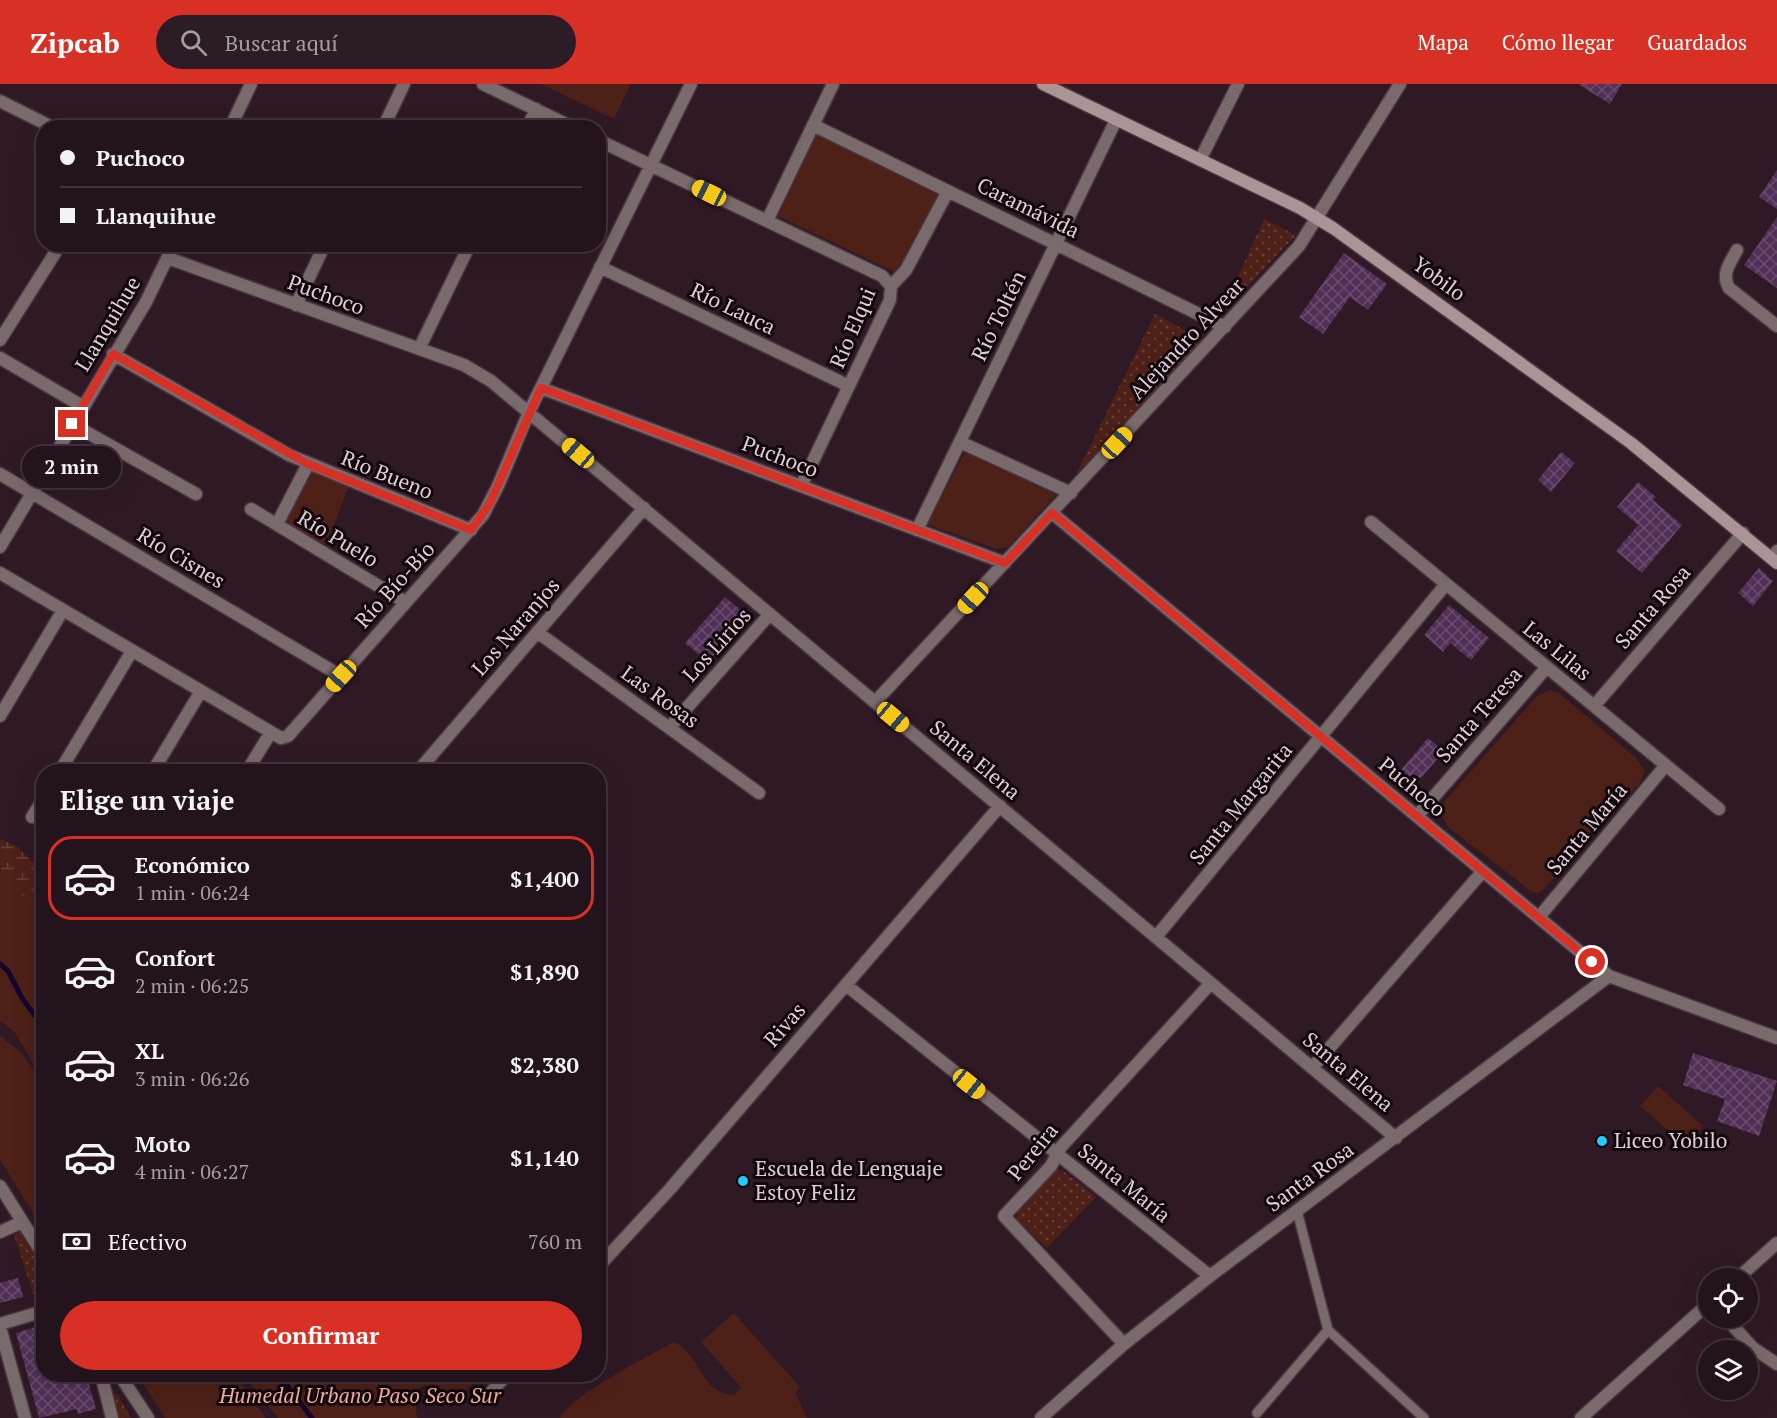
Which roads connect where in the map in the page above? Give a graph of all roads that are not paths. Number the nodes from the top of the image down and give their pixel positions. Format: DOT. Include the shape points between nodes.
graph roads {
  1 [pos="404,84"];
  2 [pos="483,84"];
  3 [pos="691,84"];
  4 [pos="833,84"];
  5 [pos="1043,84"];
  6 [pos="1238,84"];
  7 [pos="1400,84"];
  8 [pos="249,85"];
  9 [pos="0,101"];
  10 [pos="536,110"];
  11 [pos="38,120"];
  12 [pos="234,120"];
  13 [pos="387,120"];
  14 [pos="531,120"];
  15 [pos="557,120"];
  16 [pos="1116,120"];
  17 [pos="813,125"];
  18 [pos="606,144"];
  19 [pos="1200,160"];
  20 [pos="651,165"];
  21 [pos="948,191"];
  22 [pos="1316,217"];
  23 [pos="767,221"];
  24 [pos="1056,244"];
  25 [pos="1737,250"];
  26 [pos="171,252"];
  27 [pos="321,252"];
  28 [pos="466,252"];
  29 [pos="55,253"];
  30 [pos="168,258"];
  31 [pos="600,267"];
  32 [pos="891,286"];
  33 [pos="296,305"];
  34 [pos="1777,326"];
  35 [pos="1225,327"];
  36 [pos="0,340"];
  37 [pos="419,349"];
  38 [pos="113,354"];
  39 [pos="0,358"];
  40 [pos="849,386"];
  41 [pos="541,388"];
  42 [pos="82,406"];
  43 [pos="529,412"];
  44 [pos="72,424"];
  45 [pos="960,442"];
  46 [pos="308,464"];
  47 [pos="0,474"];
  48 [pos="801,486"];
  49 [pos="30,492"];
  50 [pos="1071,493"];
  51 [pos="196,494"];
  52 [pos="644,508"];
  53 [pos="251,509"];
  54 [pos="1052,513"];
  55 [pos="1371,522"];
  56 [pos="276,524"];
  57 [pos="471,530"];
  58 [pos="917,530"];
  59 [pos="1743,533"];
  60 [pos="0,547"];
  61 [pos="1775,557"];
  62 [pos="1005,563"];
  63 [pos="0,573"];
  64 [pos="1446,584"];
  65 [pos="405,602"];
  66 [pos="63,610"];
  67 [pos="770,614"];
  68 [pos="537,632"];
  69 [pos="132,651"];
  70 [pos="1547,667"];
  71 [pos="341,676"];
  72 [pos="201,691"];
  73 [pos="875,702"];
  74 [pos="1594,706"];
  75 [pos="0,716"];
  76 [pos="669,728"];
  77 [pos="270,732"];
  78 [pos="1321,737"];
  79 [pos="64,764"];
  80 [pos="157,764"];
  81 [pos="251,764"];
  82 [pos="424,764"];
  83 [pos="1666,765"];
  84 [pos="759,793"];
  85 [pos="1000,806"];
  86 [pos="1719,809"];
  87 [pos="36,811"];
  88 [pos="1417,816"];
  89 [pos="32,818"];
  90 [pos="1483,871"];
  91 [pos="1539,917"];
  92 [pos="1156,937"];
  93 [pos="1609,976"];
  94 [pos="1211,983"];
  95 [pos="846,985"];
  96 [pos="1777,1038"];
  97 [pos="1312,1068"];
  98 [pos="1396,1138"];
  99 [pos="1057,1154"];
  100 [pos="0,1186"];
  101 [pos="1297,1211"];
  102 [pos="22,1222"];
  103 [pos="0,1232"];
  104 [pos="1777,1243"];
  105 [pos="36,1244"];
  106 [pos="606,1258"];
  107 [pos="1749,1268"];
  108 [pos="1210,1276"];
  109 [pos="1698,1313"];
  110 [pos="36,1314"];
  111 [pos="0,1325"];
  112 [pos="1735,1328"];
  113 [pos="1328,1330"];
  114 [pos="1124,1344"];
  115 [pos="1777,1364"];
  116 [pos="103,1382"];
  117 [pos="124,1382"];
  118 [pos="500,1382"];
  119 [pos="488,1396"];
  120 [pos="1257,1413"];
  121 [pos="25,1418"];
  122 [pos="112,1418"];
  123 [pos="148,1418"];
  124 [pos="1041,1418"];
  125 [pos="1424,1418"];
  126 [pos="1581,1418"];
  1 -- 13 [label="street"];
  2 -- 10 [label="street"];
  3 -- 20 [label="street, Río Bío-Bío"];
  4 -- 17 [label="street"];
  5 -- 16 [label="main road, Yobilo"];
  6 -- 19 [label="street"];
  7 -- 22 [label="street, Alejandro Alvear"];
  8 -- 12 [label="street"];
  9 -- 11 [label="street"];
  10 -- 14 [label="street"];
  10 -- 15 [label="street"];
  16 -- 19 [label="main road, Yobilo"];
  16 -- 24 [label="street, Río Toltén"];
  17 -- 21 [label="street, Caramávida"];
  17 -- 23 [label="street"];
  18 -- 20 [label="street"];
  19 -- 22 [label="main road, Yobilo"];
  20 -- 23 [label="street"];
  20 -- 31 [label="street, Río Bío-Bío"];
  21 -- 24 [label="street, Caramávida"];
  21 -- 32 [label="street, Río Elqui" via="906,270"];
  22 -- 35 [label="street, Alejandro Alvear" via="1299,246"];
  22 -- 59 [label="main road, Yobilo" via="1612,429"];
  23 -- 32 [label="street" via="882,276"];
  24 -- 35 [label="street, Caramávida"];
  24 -- 45 [label="street, Río Toltén"];
  25 -- 34 [label="street" via="1725,282"];
  26 -- 30 [label="street, Llanquihue"];
  27 -- 33 [label="street"];
  28 -- 37 [label="street"];
  29 -- 36 [label="street"];
  30 -- 33 [label="street, Puchoco"];
  30 -- 38 [label="street, Llanquihue"];
  31 -- 40 [label="street, Río Lauca"];
  31 -- 41 [label="street, Río Bío-Bío"];
  32 -- 40 [label="street, Río Elqui" via="890,300"];
  33 -- 37 [label="street, Puchoco"];
  35 -- 50 [label="street, Alejandro Alvear"];
  37 -- 43 [label="street, Puchoco" via="478,372"];
  38 -- 42 [label="street, Llanquihue"];
  38 -- 46 [label="street, Río Bueno"];
  39 -- 42 [label="street"];
  40 -- 48 [label="street, Río Elqui"];
  41 -- 43 [label="street, Río Bío-Bío"];
  41 -- 48 [label="street, Puchoco"];
  42 -- 44 [label="street, Llanquihue"];
  43 -- 52 [label="street, Santa Elena"];
  43 -- 57 [label="street, Río Bío-Bío" via="490,503"];
  44 -- 49 [label="street, Llanquihue"];
  44 -- 51 [label="street"];
  45 -- 50 [label="street"];
  45 -- 58 [label="street, Río Toltén"];
  46 -- 56 [label="street"];
  46 -- 57 [label="street, Río Bueno"];
  47 -- 49 [label="street, Río Cisnes"];
  48 -- 58 [label="street, Puchoco"];
  49 -- 60 [label="street, Llanquihue"];
  49 -- 71 [label="street, Río Cisnes"];
  50 -- 54 [label="street, Alejandro Alvear"];
  52 -- 67 [label="street, Santa Elena"];
  52 -- 68 [label="street, Los Naranjos"];
  53 -- 56 [label="street, Río Puelo"];
  54 -- 62 [label="street, Alejandro Alvear"];
  54 -- 78 [label="street, Puchoco"];
  55 -- 64 [label="street, Las Lilas"];
  56 -- 65 [label="street, Río Puelo"];
  57 -- 65 [label="street, Río Bío-Bío"];
  58 -- 62 [label="street, Puchoco"];
  59 -- 61 [label="main road, Yobilo"];
  59 -- 74 [label="street, Santa Rosa"];
  62 -- 73 [label="street, Alejandro Alvear"];
  63 -- 66 [label="street"];
  64 -- 70 [label="street, Las Lilas"];
  64 -- 78 [label="street, Santa Margarita"];
  65 -- 71 [label="street, Río Bío-Bío"];
  66 -- 69 [label="street"];
  66 -- 75 [label="street"];
  67 -- 73 [label="street, Santa Elena"];
  67 -- 76 [label="street, Los Lirios"];
  68 -- 76 [label="street, Las Rosas"];
  68 -- 82 [label="street, Los Naranjos"];
  69 -- 72 [label="street"];
  69 -- 79 [label="street"];
  70 -- 74 [label="street, Las Lilas"];
  70 -- 88 [label="street, Santa Teresa"];
  71 -- 77 [label="street, Río Bío-Bío" via="288,736 281,738"];
  72 -- 77 [label="street"];
  72 -- 80 [label="street"];
  73 -- 85 [label="street, Santa Elena"];
  74 -- 83 [label="street, Las Lilas"];
  76 -- 84 [label="street, Las Rosas"];
  77 -- 81 [label="street"];
  78 -- 88 [label="street, Puchoco"];
  78 -- 92 [label="street, Santa Margarita"];
  83 -- 86 [label="street, Las Lilas"];
  83 -- 91 [label="street, Santa María"];
  85 -- 92 [label="street, Santa Elena"];
  85 -- 95 [label="street, Rivas"];
  87 -- 89 [label="street"];
  88 -- 90 [label="street, Puchoco"];
  90 -- 91 [label="street, Puchoco"];
  90 -- 97 [label="street"];
  91 -- 93 [label="street, Puchoco"];
  92 -- 94 [label="street, Santa Elena"];
  93 -- 96 [label="street, Puchoco"];
  93 -- 98 [label="street, Santa Rosa"];
  94 -- 97 [label="street, Santa Elena"];
  94 -- 99 [label="street, Pereira"];
  95 -- 99 [label="street, Santa María"];
  95 -- 106 [label="street, Rivas"];
  97 -- 98 [label="street, Santa Elena"];
  98 -- 101 [label="street, Santa Rosa"];
  99 -- 108 [label="street, Santa María"];
  99 -- 114 [label="street, Pereira" via="1051,1166 1004,1216"];
  100 -- 102 [label="street"];
  101 -- 108 [label="street, Santa Rosa"];
  101 -- 113 [label="lane"];
  102 -- 103 [label="street"];
  102 -- 105 [label="street"];
  104 -- 107 [label="street"];
  108 -- 114 [label="street, Santa Rosa"];
  109 -- 126 [label="street"];
  110 -- 111 [label="street"];
  111 -- 121 [label="street"];
  112 -- 115 [label="street" via="1753,1348"];
  113 -- 120 [label="lane"];
  113 -- 125 [label="lane"];
  114 -- 124 [label="street, Santa Rosa"];
  116 -- 122 [label="street"];
  117 -- 123 [label="street"];
  118 -- 119 [label="street"];
}
